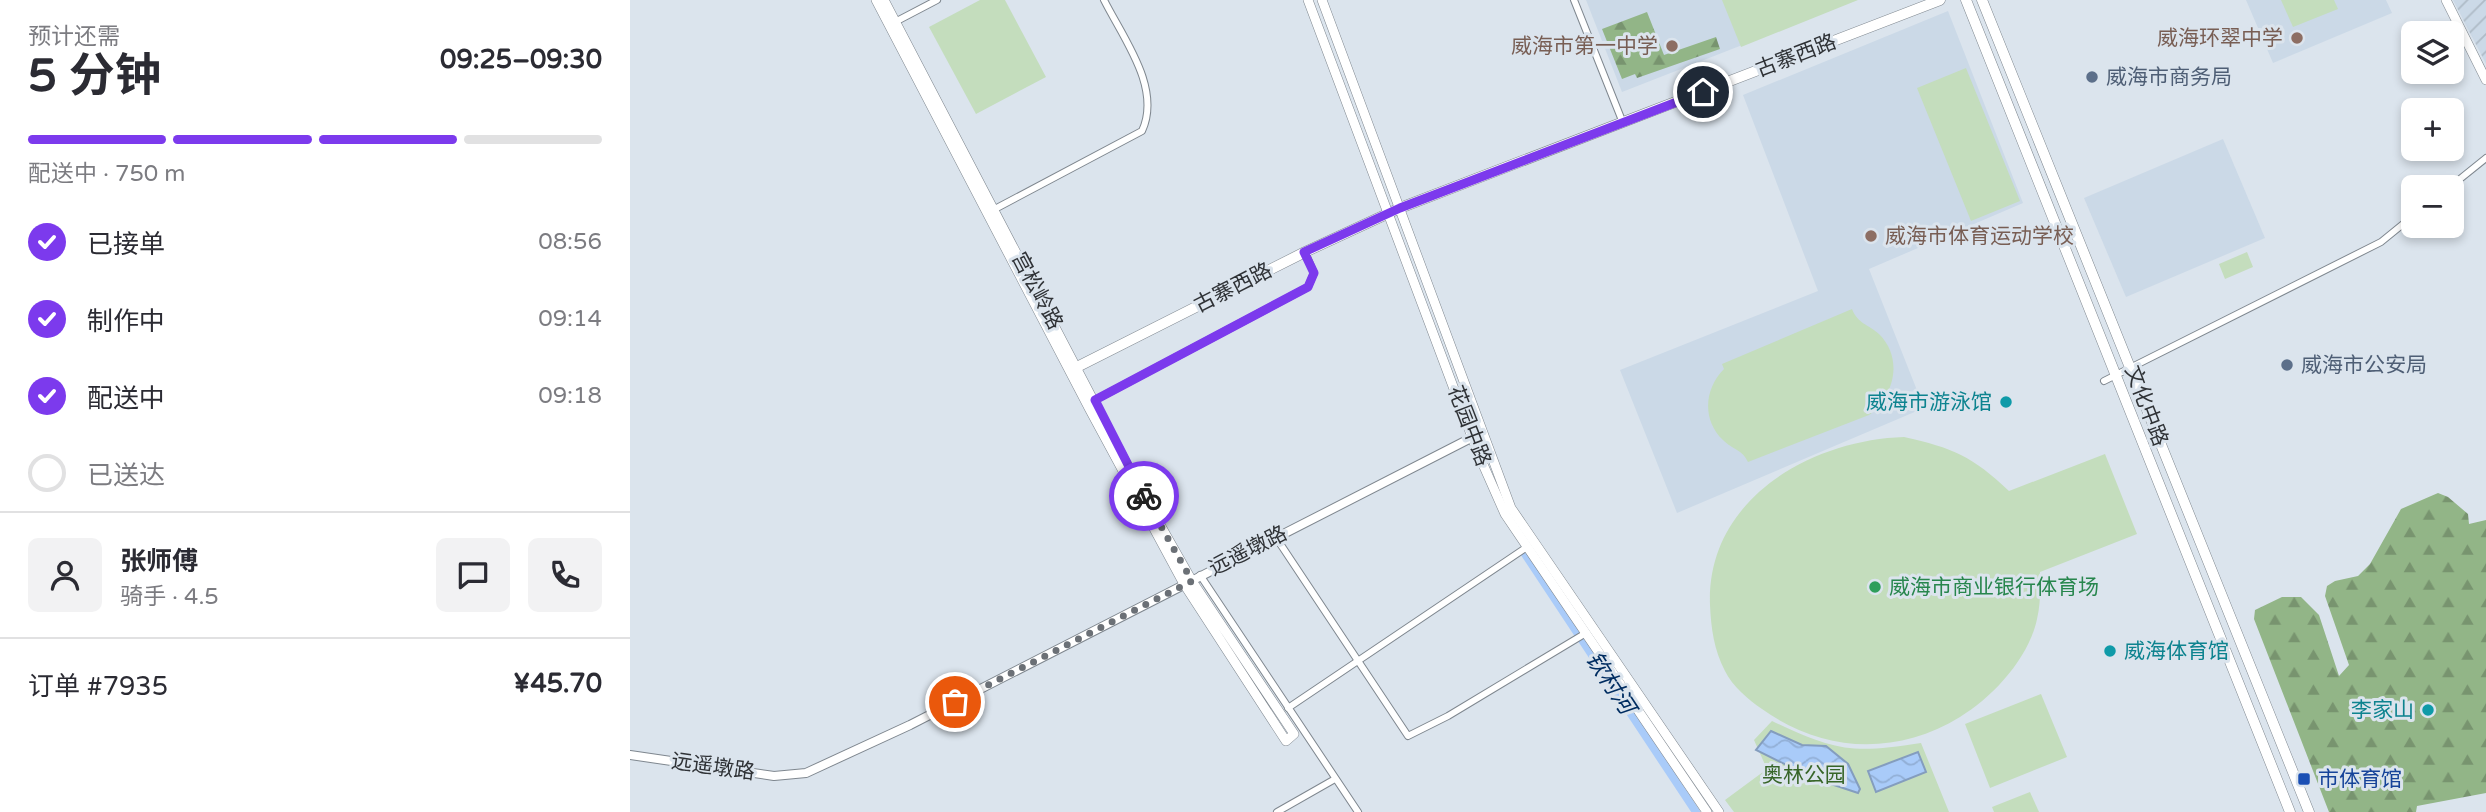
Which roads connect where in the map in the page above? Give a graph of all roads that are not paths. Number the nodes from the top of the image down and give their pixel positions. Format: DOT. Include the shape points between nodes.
graph roads {
  1 [pos="876,0"];
  2 [pos="884,0"];
  3 [pos="937,0"];
  4 [pos="1104,0"];
  5 [pos="1308,0"];
  6 [pos="1322,0"];
  7 [pos="1574,0"];
  8 [pos="1940,0"];
  9 [pos="1966,0"];
  10 [pos="1982,0"];
  11 [pos="2446,0"];
  12 [pos="895,22"];
  13 [pos="2486,80"];
  14 [pos="1623,123"];
  15 [pos="2486,158"];
  16 [pos="2464,176"];
  17 [pos="1400,208"];
  18 [pos="993,210"];
  19 [pos="1389,214"];
  20 [pos="2401,226"];
  21 [pos="1304,252"];
  22 [pos="1077,367"];
  23 [pos="2133,369"];
  24 [pos="2118,376"];
  25 [pos="2104,381"];
  26 [pos="1095,400"];
  27 [pos="1473,437"];
  28 [pos="1275,536"];
  29 [pos="1527,547"];
  30 [pos="1192,580"];
  31 [pos="1585,633"];
  32 [pos="1359,659"];
  33 [pos="1287,708"];
  34 [pos="630,755"];
  35 [pos="1335,779"];
  36 [pos="1277,812"];
  37 [pos="1358,812"];
  38 [pos="1707,812"];
  39 [pos="1719,812"];
  40 [pos="2290,812"];
  41 [pos="2309,812"];
  1 -- 30 [label="main road" via="1090,411"];
  2 -- 12 [label="main road, 宫松岭路"];
  3 -- 12 [label="street"];
  4 -- 18 [label="street" via="1147,86 1148,118 1142,131"];
  5 -- 19 [label="main road, 花园中路"];
  6 -- 17 [label="main road"];
  7 -- 14 [label="street"];
  8 -- 14 [label="main road, 古寨西路"];
  9 -- 24 [label="main road, 文化中路"];
  10 -- 23 [label="main road, 文化中路"];
  11 -- 13 [label="main road"];
  12 -- 18 [label="main road, 宫松岭路"];
  14 -- 17 [label="main road, 古寨西路"];
  15 -- 16 [label="street"];
  17 -- 19 [label="main road, 古寨西路"];
  17 -- 39 [label="main road" via="1511,508"];
  18 -- 22 [label="main road, 宫松岭路"];
  19 -- 21 [label="main road, 古寨西路"];
  19 -- 27 [label="main road, 花园中路"];
  20 -- 23 [label="street" via="2381,242"];
  21 -- 22 [label="main road, 古寨西路"];
  21 -- 26 [label="street" via="1314,273 1308,287"];
  22 -- 26 [label="main road, 宫松岭路"];
  23 -- 24 [label="street"];
  23 -- 41 [label="main road, 文化中路"];
  24 -- 25 [label="street"];
  24 -- 40 [label="main road, 文化中路"];
  26 -- 30 [label="main road, 宫松岭路"];
  27 -- 28 [label="street, 远遥墩路"];
  27 -- 29 [label="main road, 花园中路" via="1505,514"];
  28 -- 30 [label="street, 远遥墩路"];
  28 -- 32 [label="street"];
  29 -- 31 [label="main road, 花园中路"];
  29 -- 32 [label="street"];
  30 -- 30 [label="main road" via="1286,741 1294,734"];
  30 -- 33 [label="street"];
  30 -- 34 [label="street, 远遥墩路" via="910,725 806,773 774,776"];
  31 -- 32 [label="street" via="1408,736"];
  31 -- 38 [label="main road, 花园中路"];
  32 -- 33 [label="street"];
  33 -- 35 [label="street"];
  35 -- 36 [label="street"];
  35 -- 37 [label="street"];
}
